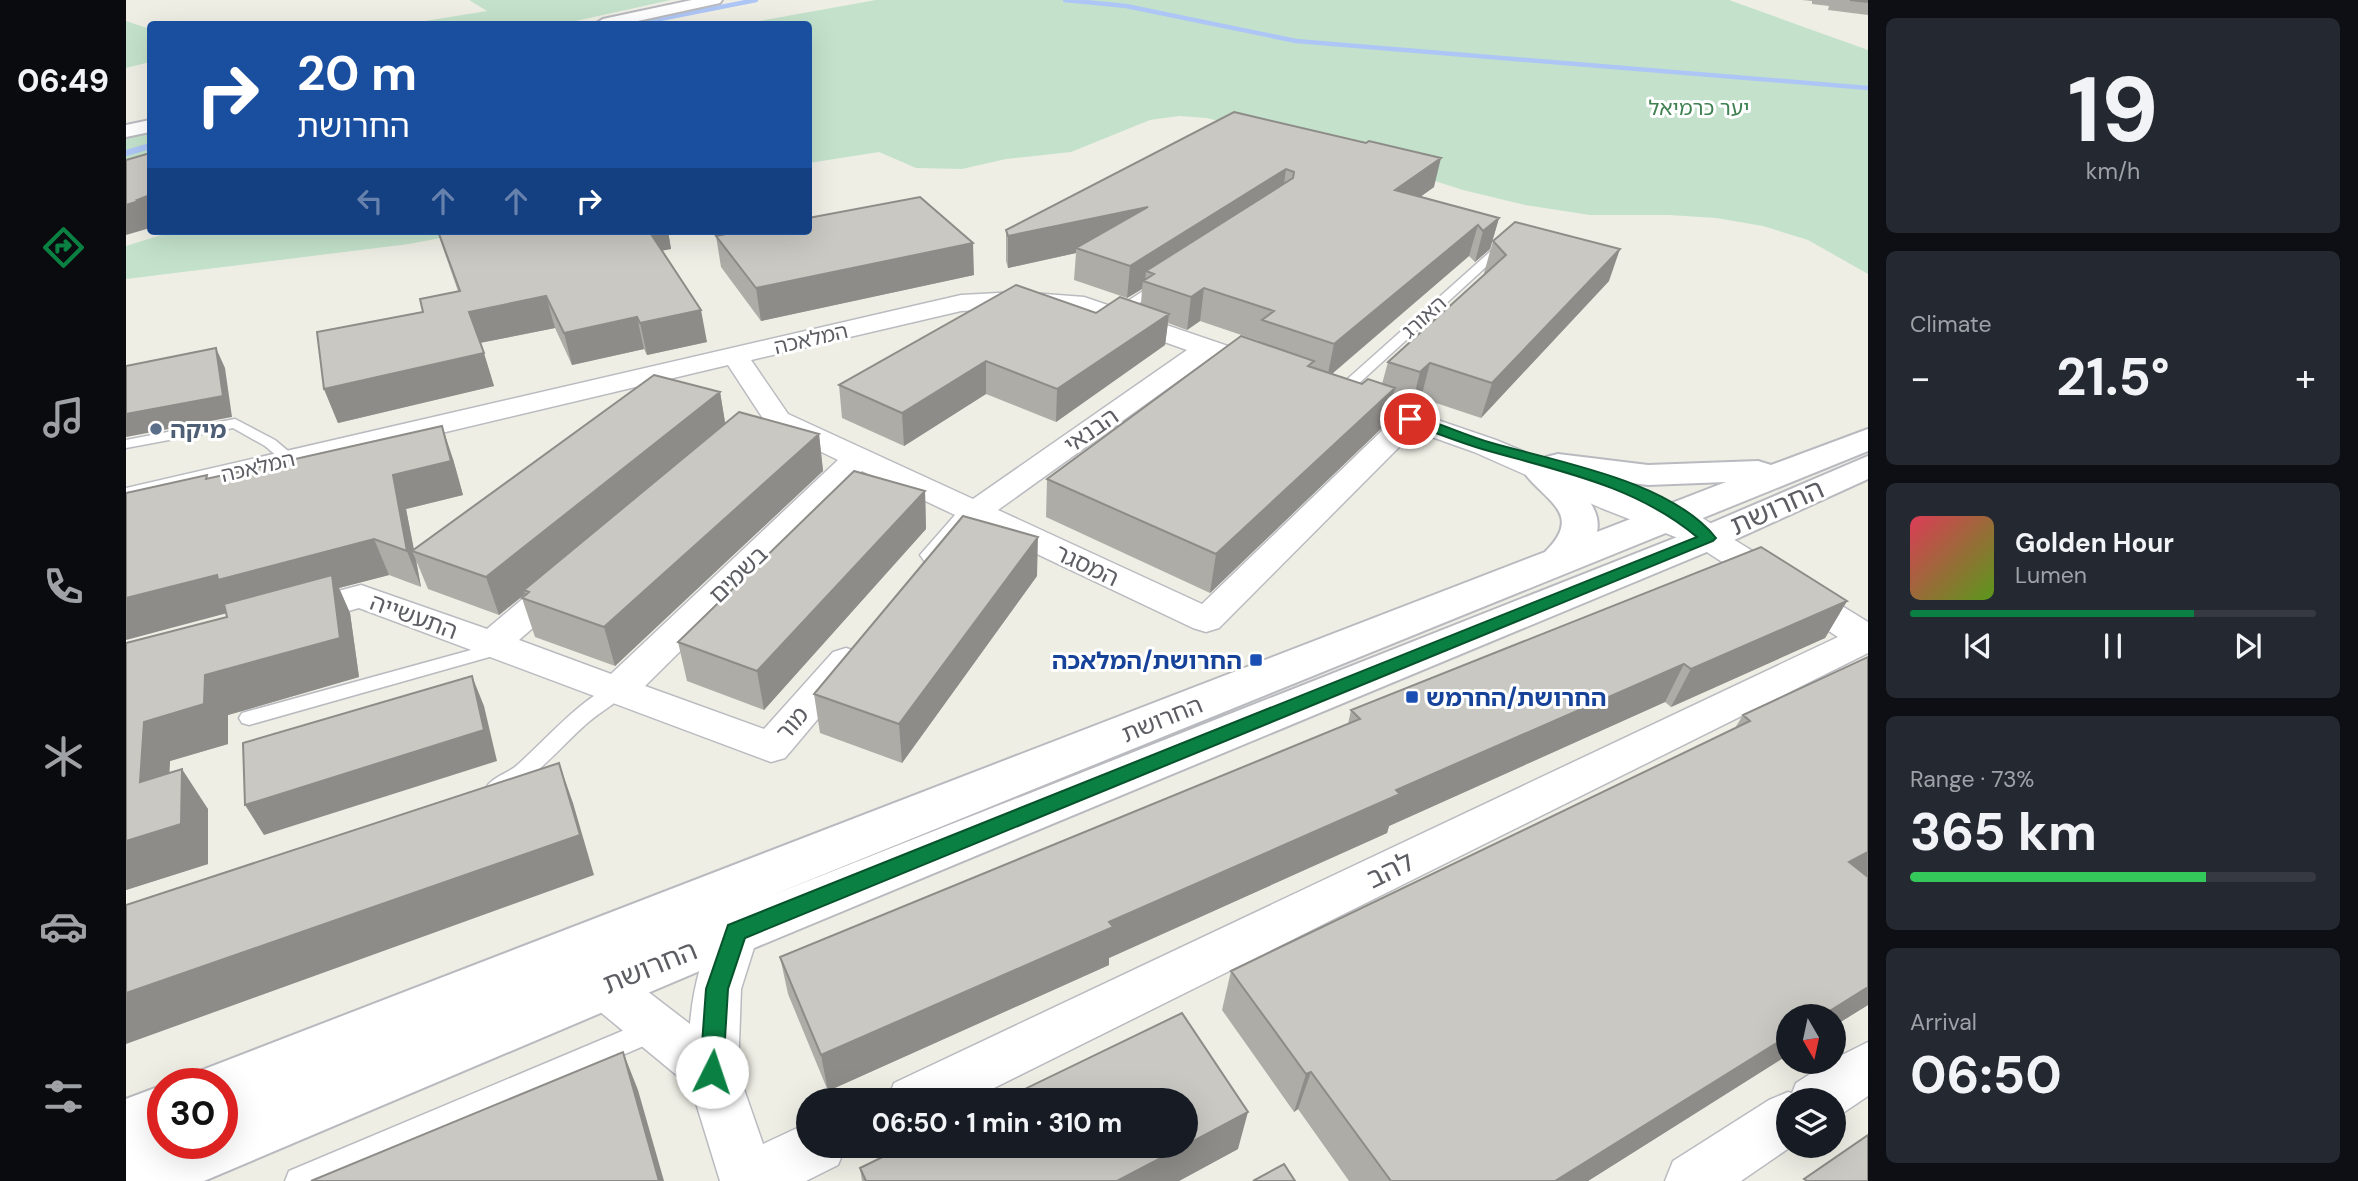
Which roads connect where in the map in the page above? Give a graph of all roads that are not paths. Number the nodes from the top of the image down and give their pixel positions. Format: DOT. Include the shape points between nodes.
graph roads {
  1 [pos="714,0"];
  2 [pos="617,21"];
  3 [pos="147,127"];
  4 [pos="126,131"];
  5 [pos="1510,240"];
  6 [pos="1178,272"];
  7 [pos="1112,315"];
  8 [pos="1207,348"];
  9 [pos="736,357"];
  10 [pos="1286,376"];
  11 [pos="1313,385"];
  12 [pos="1339,394"];
  13 [pos="1410,419"];
  14 [pos="1868,439"];
  15 [pos="126,444"];
  16 [pos="858,458"];
  17 [pos="289,459"];
  18 [pos="1549,467"];
  19 [pos="1798,467"];
  20 [pos="1868,467"];
  21 [pos="126,498"];
  22 [pos="975,512"];
  23 [pos="1682,524"];
  24 [pos="1556,563"];
  25 [pos="584,566"];
  26 [pos="913,584"];
  27 [pos="270,621"];
  28 [pos="868,635"];
  29 [pos="1868,639"];
  30 [pos="496,646"];
  31 [pos="617,691"];
  32 [pos="249,718"];
  33 [pos="477,796"];
  34 [pos="736,932"];
  35 [pos="604,986"];
  36 [pos="659,1028"];
  37 [pos="1868,1066"];
  38 [pos="712,1072"];
  39 [pos="238,1084"];
  40 [pos="940,1088"];
  41 [pos="1835,1088"];
  42 [pos="147,1120"];
  43 [pos="1776,1126"];
  44 [pos="126,1128"];
  45 [pos="796,1157"];
  46 [pos="131,1181"];
  47 [pos="299,1181"];
  48 [pos="748,1181"];
  49 [pos="1693,1181"];
  1 -- 2 [label="street"];
  3 -- 4 [label="street"];
  5 -- 12 [label="lane, האורג"];
  6 -- 7 [label="lane"];
  7 -- 8 [label="street, המלאכה"];
  7 -- 9 [label="street, המלאכה" via="1065,301 961,303"];
  8 -- 10 [label="street, המלאכה"];
  8 -- 22 [label="street, הבנאי"];
  9 -- 16 [label="street, המסגר" via="764,425"];
  9 -- 17 [label="street, המלאכה"];
  11 -- 12 [label="street"];
  12 -- 13 [label="street"];
  13 -- 18 [label="street"];
  13 -- 22 [label="street, המסגר" via="1206,620"];
  14 -- 19 [label="street, החרושת"];
  15 -- 17 [label="lane" via="235,423"];
  16 -- 22 [label="street, המסגר"];
  16 -- 31 [label="street, בשמים"];
  17 -- 21 [label="street, המלאכה"];
  18 -- 19 [label="street" via="1648,475"];
  18 -- 23 [label="street"];
  18 -- 24 [label="street" via="1582,523 1572,548"];
  19 -- 23 [label="street, החרושת"];
  20 -- 23 [label="street, החרושת"];
  22 -- 26 [label="street"];
  23 -- 24 [label="street, החרושת"];
  23 -- 29 [label="street"];
  23 -- 34 [label="street, החרושת"];
  24 -- 39 [label="street, החרושת"];
  25 -- 30 [label="street"];
  27 -- 30 [label="street, התעשייה" via="361,596"];
  28 -- 31 [label="street, מור" via="771,747"];
  29 -- 40 [label="street, להב"];
  30 -- 31 [label="street, התעשייה"];
  30 -- 32 [label="lane"];
  31 -- 33 [label="lane" via="520,774"];
  34 -- 35 [label="street, החרושת"];
  34 -- 38 [label="street" via="717,989"];
  35 -- 36 [label="street"];
  35 -- 46 [label="street, החרושת"];
  36 -- 38 [label="street"];
  36 -- 47 [label="lane"];
  37 -- 41 [label="street"];
  38 -- 48 [label="street"];
  42 -- 44 [label="street"];
  43 -- 49 [label="street"];
  45 -- 48 [label="street"];
}
